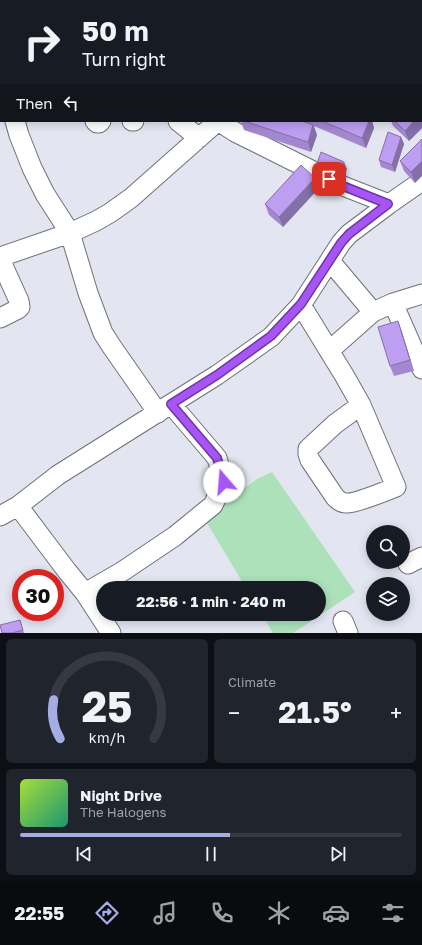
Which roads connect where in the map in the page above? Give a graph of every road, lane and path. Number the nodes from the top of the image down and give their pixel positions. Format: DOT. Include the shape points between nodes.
graph roads {
  1 [pos="15,122"];
  2 [pos="179,122"];
  3 [pos="217,122"];
  4 [pos="220,122"];
  5 [pos="199,138"];
  6 [pos="422,181"];
  7 [pos="388,204"];
  8 [pos="70,233"];
  9 [pos="0,258"];
  10 [pos="330,261"];
  11 [pos="422,294"];
  12 [pos="393,303"];
  13 [pos="301,304"];
  14 [pos="373,312"];
  15 [pos="0,318"];
  16 [pos="329,351"];
  17 [pos="422,369"];
  18 [pos="361,405"];
  19 [pos="165,409"];
  20 [pos="18,506"];
  21 [pos="0,516"];
  22 [pos="85,593"];
  23 [pos="111,633"];
  1 -- 8 [label="street" via="32,168"];
  2 -- 5 [label="street"];
  3 -- 5 [label="street"];
  4 -- 7 [label="street" via="343,186"];
  5 -- 8 [label="street" via="131,198 110,213"];
  6 -- 7 [label="street"];
  7 -- 10 [label="street" via="349,234"];
  8 -- 9 [label="street"];
  8 -- 19 [label="street" via="103,333"];
  9 -- 15 [label="street" via="20,306"];
  10 -- 13 [label="street"];
  10 -- 14 [label="street"];
  11 -- 12 [label="street"];
  12 -- 14 [label="street"];
  12 -- 17 [label="street"];
  13 -- 16 [label="street"];
  13 -- 19 [label="street" via="271,336"];
  14 -- 16 [label="street"];
  16 -- 18 [label="street"];
  18 -- 18 [label="street" via="308,449 310,460 335,497 347,504 396,488"];
  19 -- 20 [label="street" via="58,475"];
  19 -- 22 [label="street" via="217,458 224,482 213,505 180,532 123,571"];
  20 -- 21 [label="street"];
  20 -- 22 [label="street"];
  22 -- 23 [label="street"];
}
